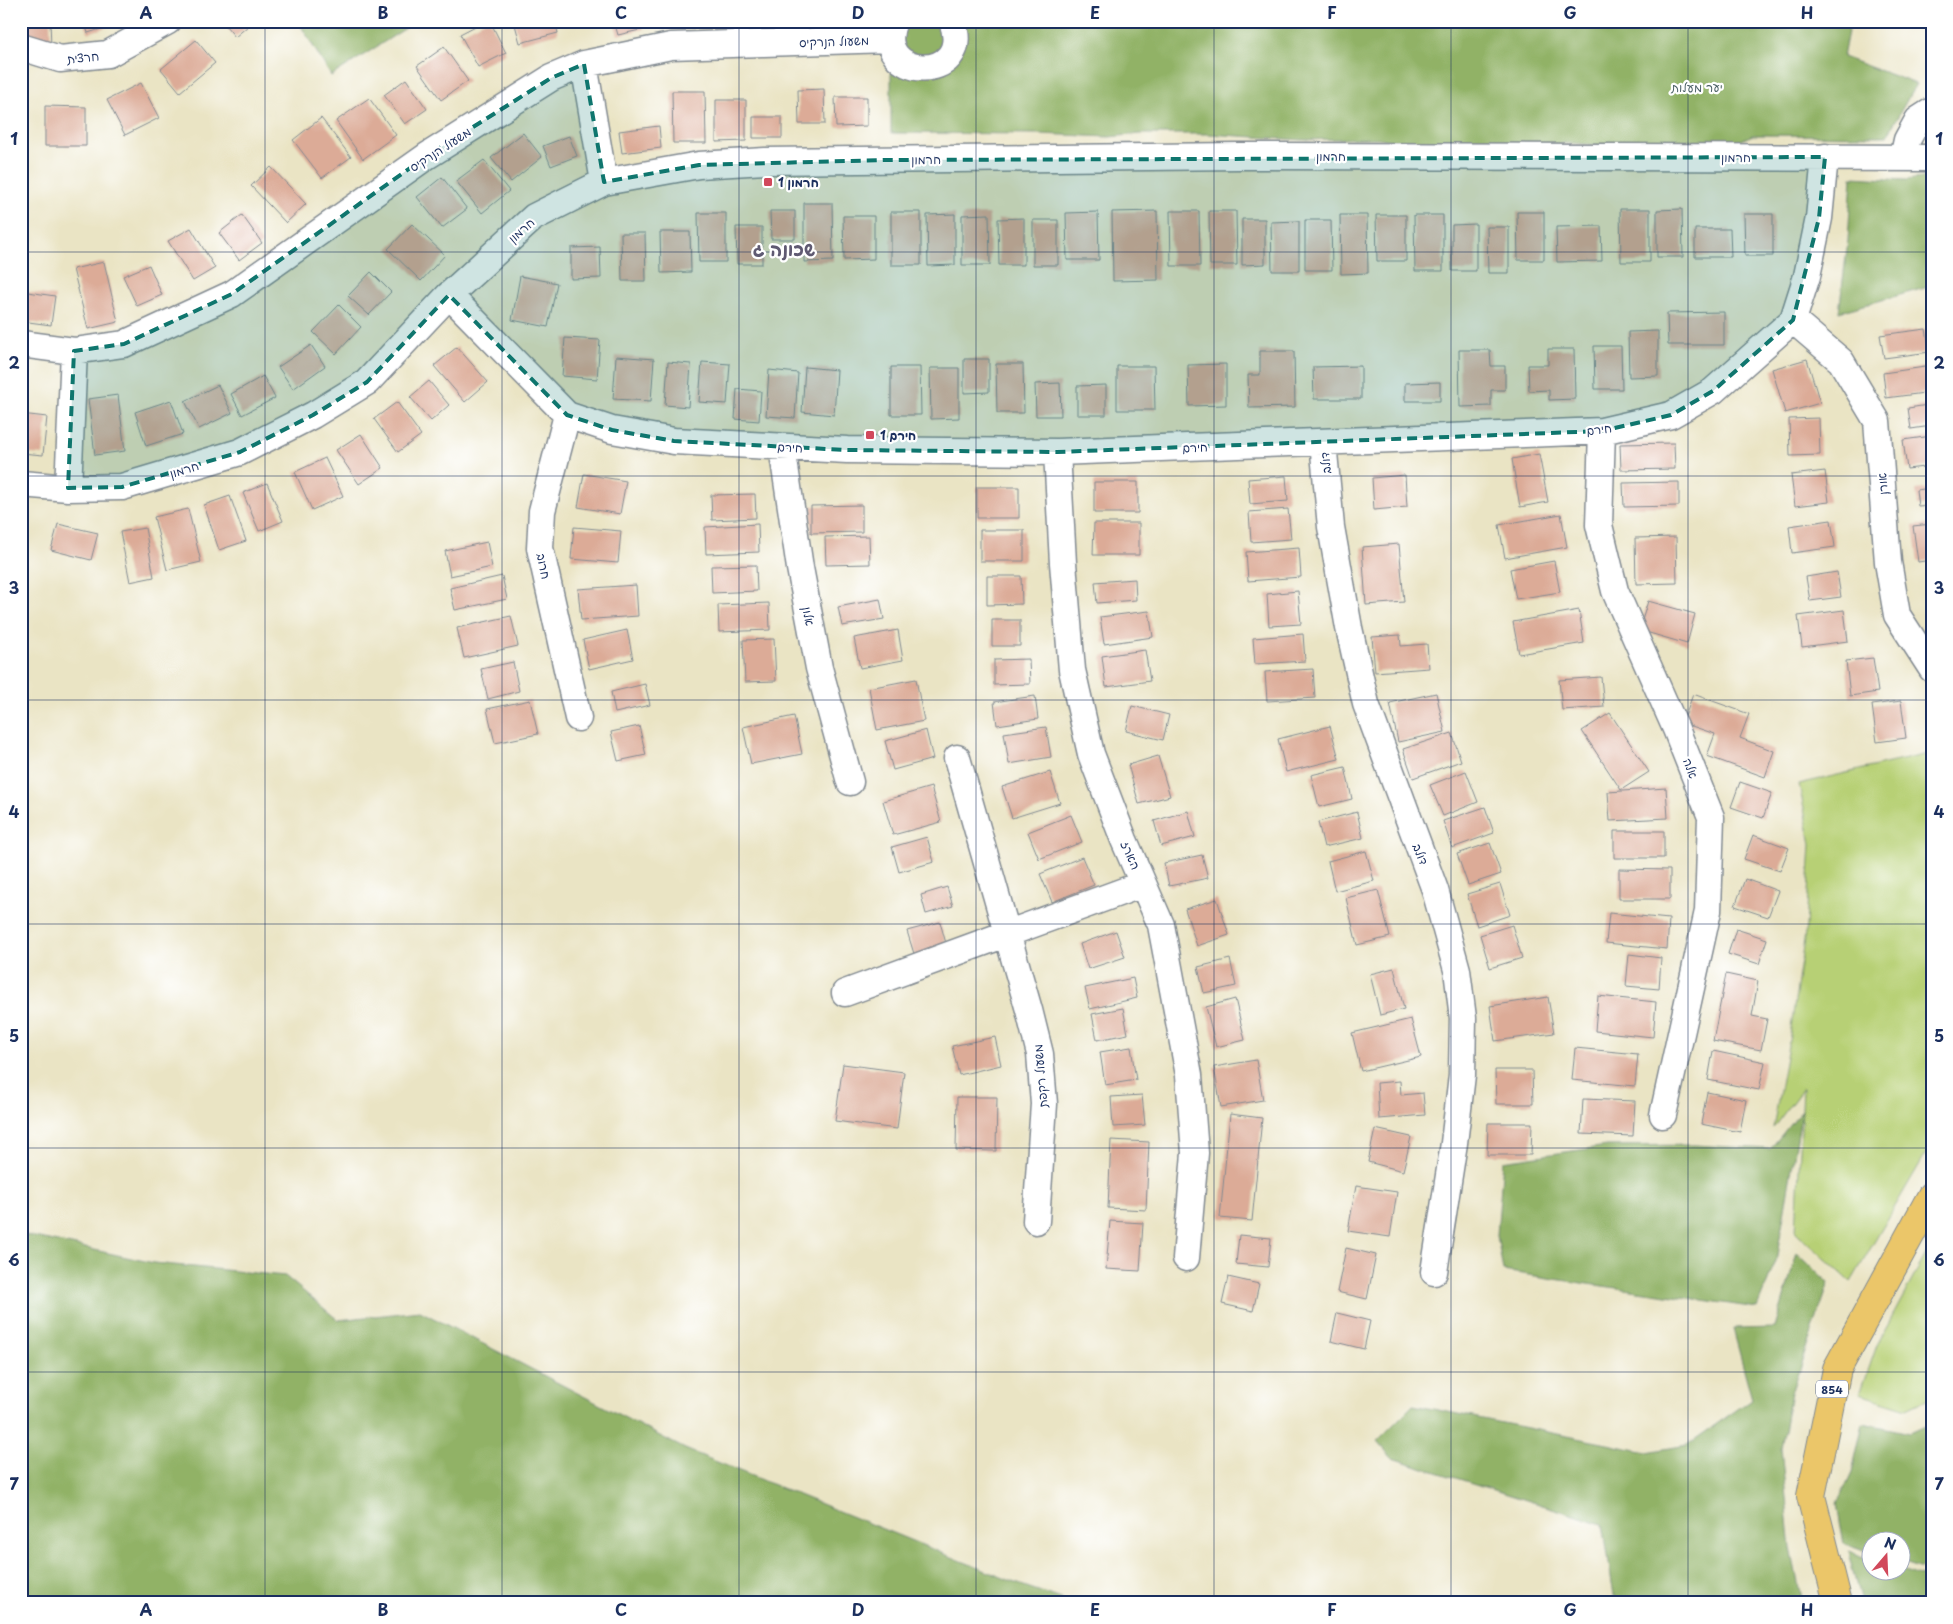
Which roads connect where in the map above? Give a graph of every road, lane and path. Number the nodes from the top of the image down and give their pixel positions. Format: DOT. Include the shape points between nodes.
graph roads {
  1 [pos="168,21"];
  2 [pos="952,21"];
  3 [pos="892,30"];
  4 [pos="21,47"];
  5 [pos="584,64"];
  6 [pos="1932,111"];
  7 [pos="1825,157"];
  8 [pos="1903,158"];
  9 [pos="1932,158"];
  10 [pos="604,182"];
  11 [pos="449,295"];
  12 [pos="1794,320"];
  13 [pos="21,344"];
  14 [pos="74,351"];
  15 [pos="567,415"];
  16 [pos="1602,431"];
  17 [pos="1323,442"];
  18 [pos="782,447"];
  19 [pos="1057,452"];
  20 [pos="21,484"];
  21 [pos="68,488"];
  22 [pos="1932,669"];
  23 [pos="578,718"];
  24 [pos="957,758"];
  25 [pos="850,782"];
  26 [pos="1143,884"];
  27 [pos="1007,934"];
  28 [pos="844,993"];
  29 [pos="1663,1115"];
  30 [pos="1932,1195"];
  31 [pos="1036,1221"];
  32 [pos="1186,1258"];
  33 [pos="1434,1272"];
  34 [pos="1838,1603"];
  1 -- 4 [label="street, חרצית" via="108,54 60,59"];
  2 -- 3 [label="street" via="956,40 952,50 946,59 933,67 917,69 899,58 893,50"];
  3 -- 5 [label="street, משעול הנרקיס" via="671,46"];
  5 -- 10 [label="street"];
  5 -- 14 [label="street, משעול הנרקיס" via="551,78 427,156 232,294 124,344"];
  6 -- 8 [label="street" via="1918,120 1907,140"];
  7 -- 8 [label="street, חרמון"];
  7 -- 10 [label="street, חרמון" via="1240,156 765,161 699,165"];
  7 -- 12 [label="street" via="1819,218"];
  8 -- 9 [label="street, חרמון"];
  10 -- 11 [label="street, חרמון" via="534,217"];
  11 -- 15 [label="street, חירם"];
  11 -- 21 [label="street, חרמון" via="367,382 313,415 240,452 122,487"];
  12 -- 16 [label="street, חירם" via="1713,391 1670,415"];
  12 -- 22 [label="street, אורן" via="1841,361 1877,420 1888,562 1896,615"];
  13 -- 14 [label="street, משעול הנרקיס"];
  14 -- 21 [label="street"];
  15 -- 18 [label="street, חירם" via="612,430 674,441"];
  15 -- 23 [label="street, חרוב" via="542,511 540,548"];
  16 -- 17 [label="street, חירם"];
  16 -- 29 [label="street, אלה" via="1600,526 1615,591 1711,818 1708,910"];
  17 -- 19 [label="street, חירם"];
  17 -- 33 [label="street, דולב" via="1331,527 1348,628 1366,704 1435,890 1457,970 1462,1008 1462,1075"];
  18 -- 19 [label="street, חירם"];
  18 -- 25 [label="street, אלון" via="819,668"];
  19 -- 26 [label="street, הארז" via="1072,670 1091,754"];
  20 -- 21 [label="street, חרמון"];
  24 -- 27 [label="street, משעול רקפת"];
  26 -- 27 [label="street"];
  26 -- 32 [label="street, הארז" via="1161,925 1189,1075 1194,1153"];
  27 -- 28 [label="street"];
  27 -- 31 [label="street, משעול רקפת" via="1040,1054 1044,1104"];
  30 -- 34 [label="main road, 854" via="1836,1369 1811,1496"];
}
